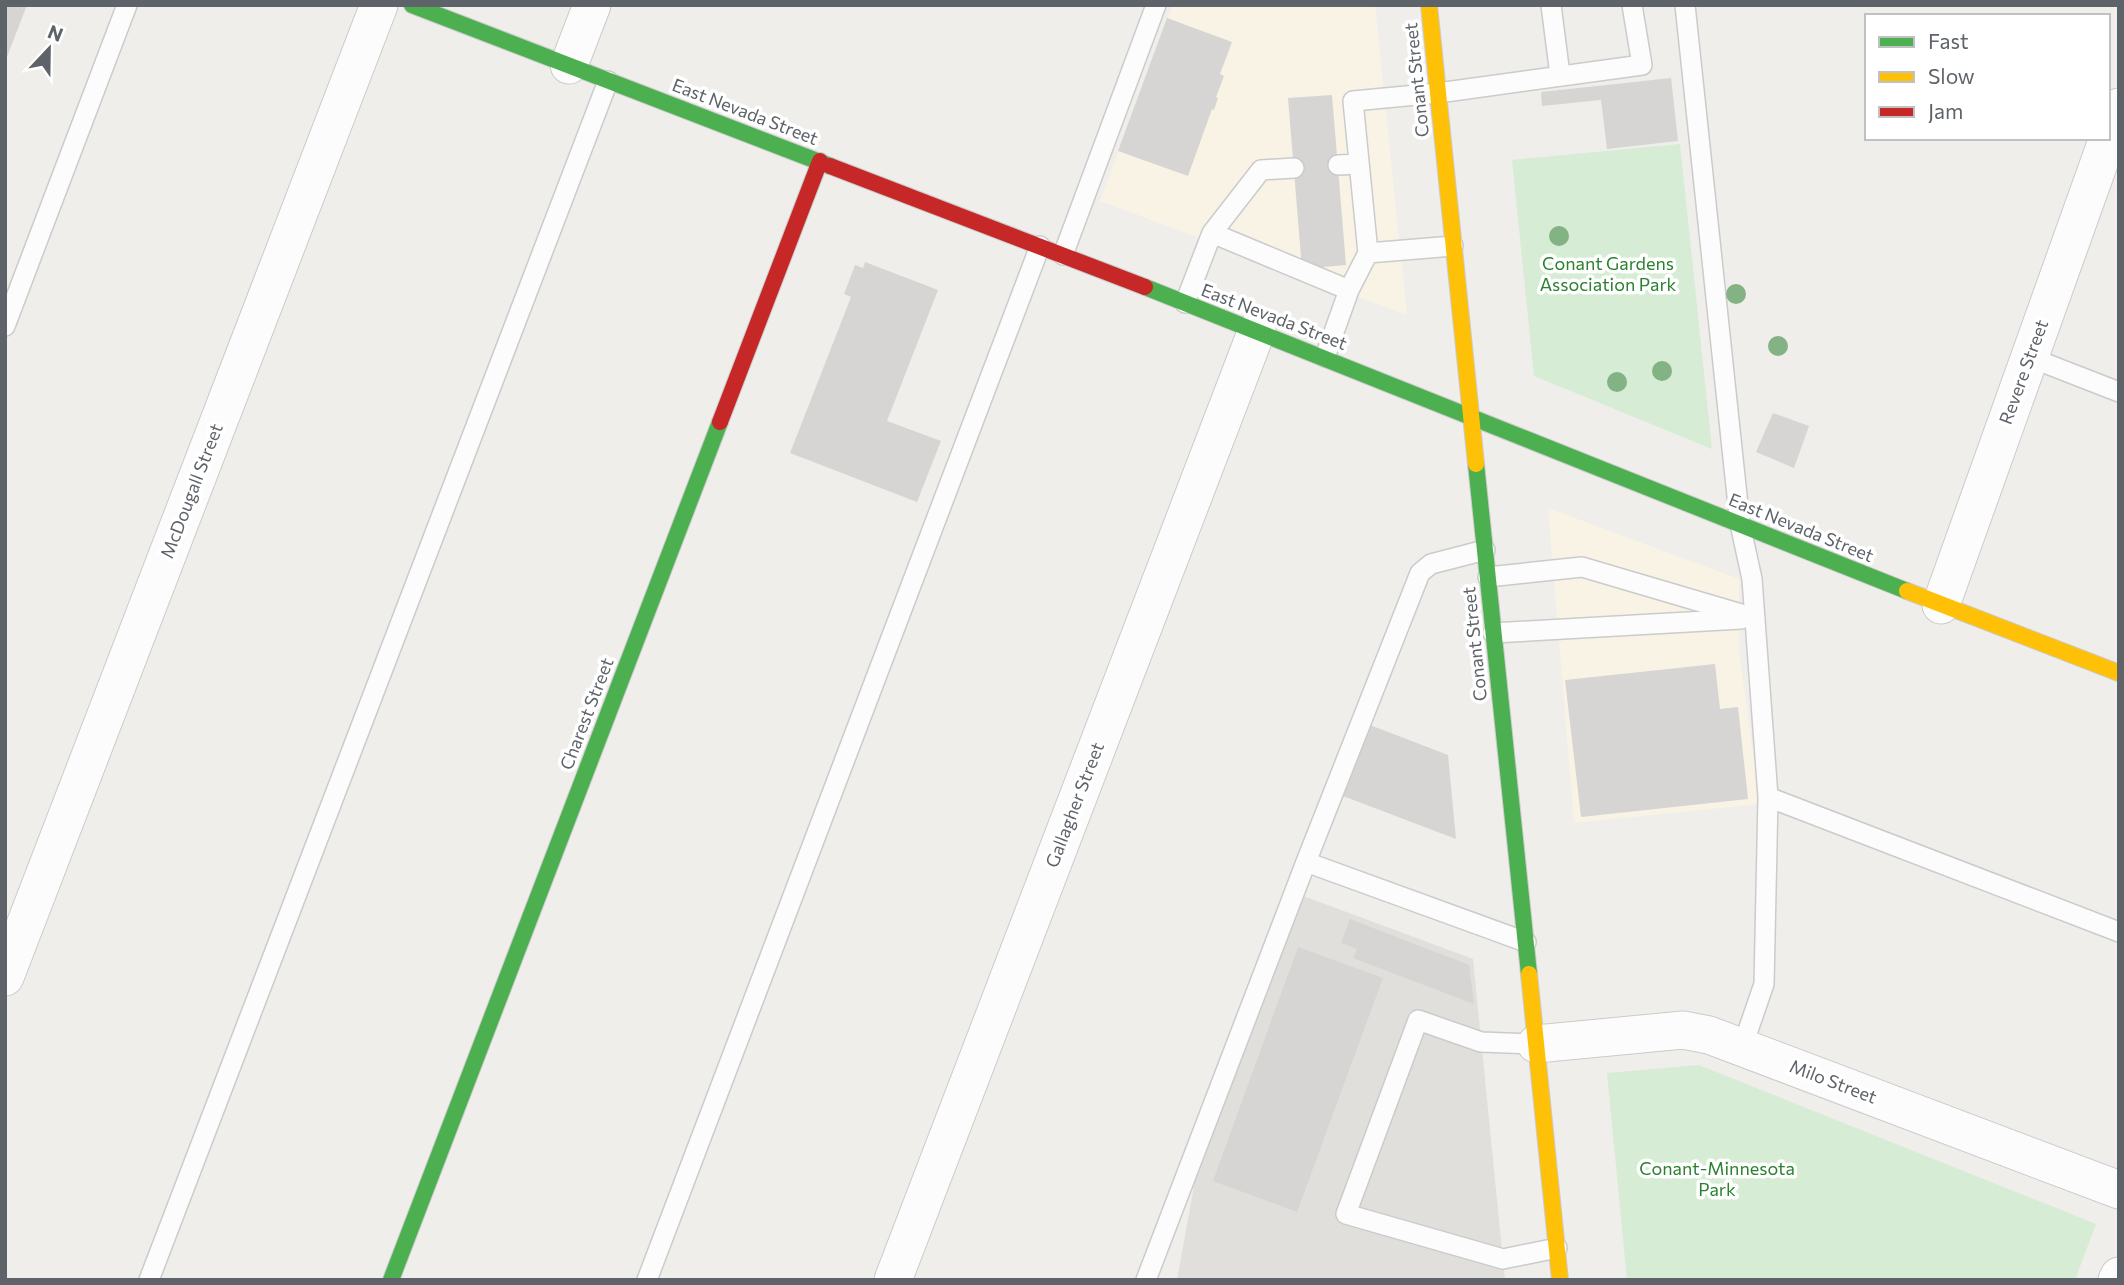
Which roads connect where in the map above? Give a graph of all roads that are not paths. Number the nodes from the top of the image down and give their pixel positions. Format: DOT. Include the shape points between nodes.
graph roads {
  1 [pos="127,5"];
  2 [pos="379,5"];
  3 [pos="412,5"];
  4 [pos="592,5"];
  5 [pos="1429,5"];
  6 [pos="1551,5"];
  7 [pos="1632,5"];
  8 [pos="1685,5"];
  9 [pos="1153,6"];
  10 [pos="569,65"];
  11 [pos="1560,75"];
  12 [pos="608,81"];
  13 [pos="1438,93"];
  14 [pos="2119,107"];
  15 [pos="2110,132"];
  16 [pos="2107,140"];
  17 [pos="820,161"];
  18 [pos="1359,164"];
  19 [pos="1338,165"];
  20 [pos="1294,168"];
  21 [pos="1212,233"];
  22 [pos="1453,246"];
  23 [pos="1040,247"];
  24 [pos="1368,253"];
  25 [pos="1063,255"];
  26 [pos="1349,290"];
  27 [pos="1185,303"];
  28 [pos="5,326"];
  29 [pos="1257,330"];
  30 [pos="1325,357"];
  31 [pos="2029,357"];
  32 [pos="2119,392"];
  33 [pos="1471,415"];
  34 [pos="1740,524"];
  35 [pos="1485,550"];
  36 [pos="1488,577"];
  37 [pos="1941,605"];
  38 [pos="1755,618"];
  39 [pos="1493,633"];
  40 [pos="2119,673"];
  41 [pos="1768,797"];
  42 [pos="1306,862"];
  43 [pos="2119,932"];
  44 [pos="1526,942"];
  45 [pos="5,977"];
  46 [pos="1536,1044"];
  47 [pos="1742,1048"];
  48 [pos="2119,1190"];
  49 [pos="1557,1248"];
  50 [pos="149,1280"];
  51 [pos="391,1280"];
  52 [pos="647,1280"];
  53 [pos="893,1280"];
  54 [pos="1146,1280"];
  55 [pos="1560,1280"];
  1 -- 28 [label="lane"];
  2 -- 45 [label="street, McDougall Street"];
  3 -- 10 [label="street, East Nevada Street"];
  4 -- 10 [label="street"];
  5 -- 13 [label="street, Conant Street"];
  6 -- 11 [label="lane"];
  7 -- 11 [label="lane" via="1642,65"];
  8 -- 34 [label="lane"];
  9 -- 25 [label="lane"];
  10 -- 12 [label="street, East Nevada Street"];
  11 -- 13 [label="lane"];
  12 -- 17 [label="street, East Nevada Street"];
  12 -- 50 [label="lane"];
  13 -- 18 [label="lane" via="1353,101"];
  13 -- 22 [label="street, Conant Street"];
  14 -- 15 [label="street, Revere Street"];
  16 -- 31 [label="street, Revere Street"];
  17 -- 23 [label="street, East Nevada Street"];
  17 -- 51 [label="street, Charest Street"];
  18 -- 19 [label="lane"];
  18 -- 24 [label="lane"];
  20 -- 21 [label="lane" via="1261,170"];
  21 -- 26 [label="lane"];
  21 -- 27 [label="lane"];
  22 -- 24 [label="lane"];
  22 -- 33 [label="street, Conant Street"];
  23 -- 25 [label="street, East Nevada Street"];
  23 -- 52 [label="lane"];
  24 -- 26 [label="lane"];
  25 -- 27 [label="street, East Nevada Street"];
  26 -- 30 [label="lane"];
  27 -- 29 [label="street, East Nevada Street"];
  29 -- 30 [label="street, East Nevada Street"];
  29 -- 53 [label="street, Gallagher Street"];
  30 -- 33 [label="street, East Nevada Street"];
  31 -- 32 [label="lane"];
  31 -- 37 [label="street, Revere Street"];
  33 -- 34 [label="street, East Nevada Street"];
  33 -- 35 [label="street, Conant Street"];
  34 -- 37 [label="street, East Nevada Street"];
  34 -- 38 [label="lane"];
  35 -- 36 [label="street, Conant Street"];
  35 -- 42 [label="lane" via="1431,564 1420,573"];
  36 -- 38 [label="lane" via="1582,567"];
  36 -- 39 [label="street, Conant Street"];
  37 -- 40 [label="street, East Nevada Street"];
  38 -- 39 [label="lane"];
  38 -- 41 [label="lane"];
  39 -- 44 [label="street, Conant Street"];
  41 -- 43 [label="lane"];
  41 -- 47 [label="lane" via="1764,984"];
  42 -- 44 [label="lane"];
  42 -- 54 [label="lane"];
  44 -- 46 [label="street, Conant Street"];
  46 -- 47 [label="street, Milo Street" via="1683,1030"];
  46 -- 49 [label="street, Conant Street"];
  46 -- 49 [label="lane" via="1482,1042 1418,1020 1346,1214 1503,1259"];
  47 -- 48 [label="street, Milo Street"];
  49 -- 55 [label="street, Conant Street"];
}
